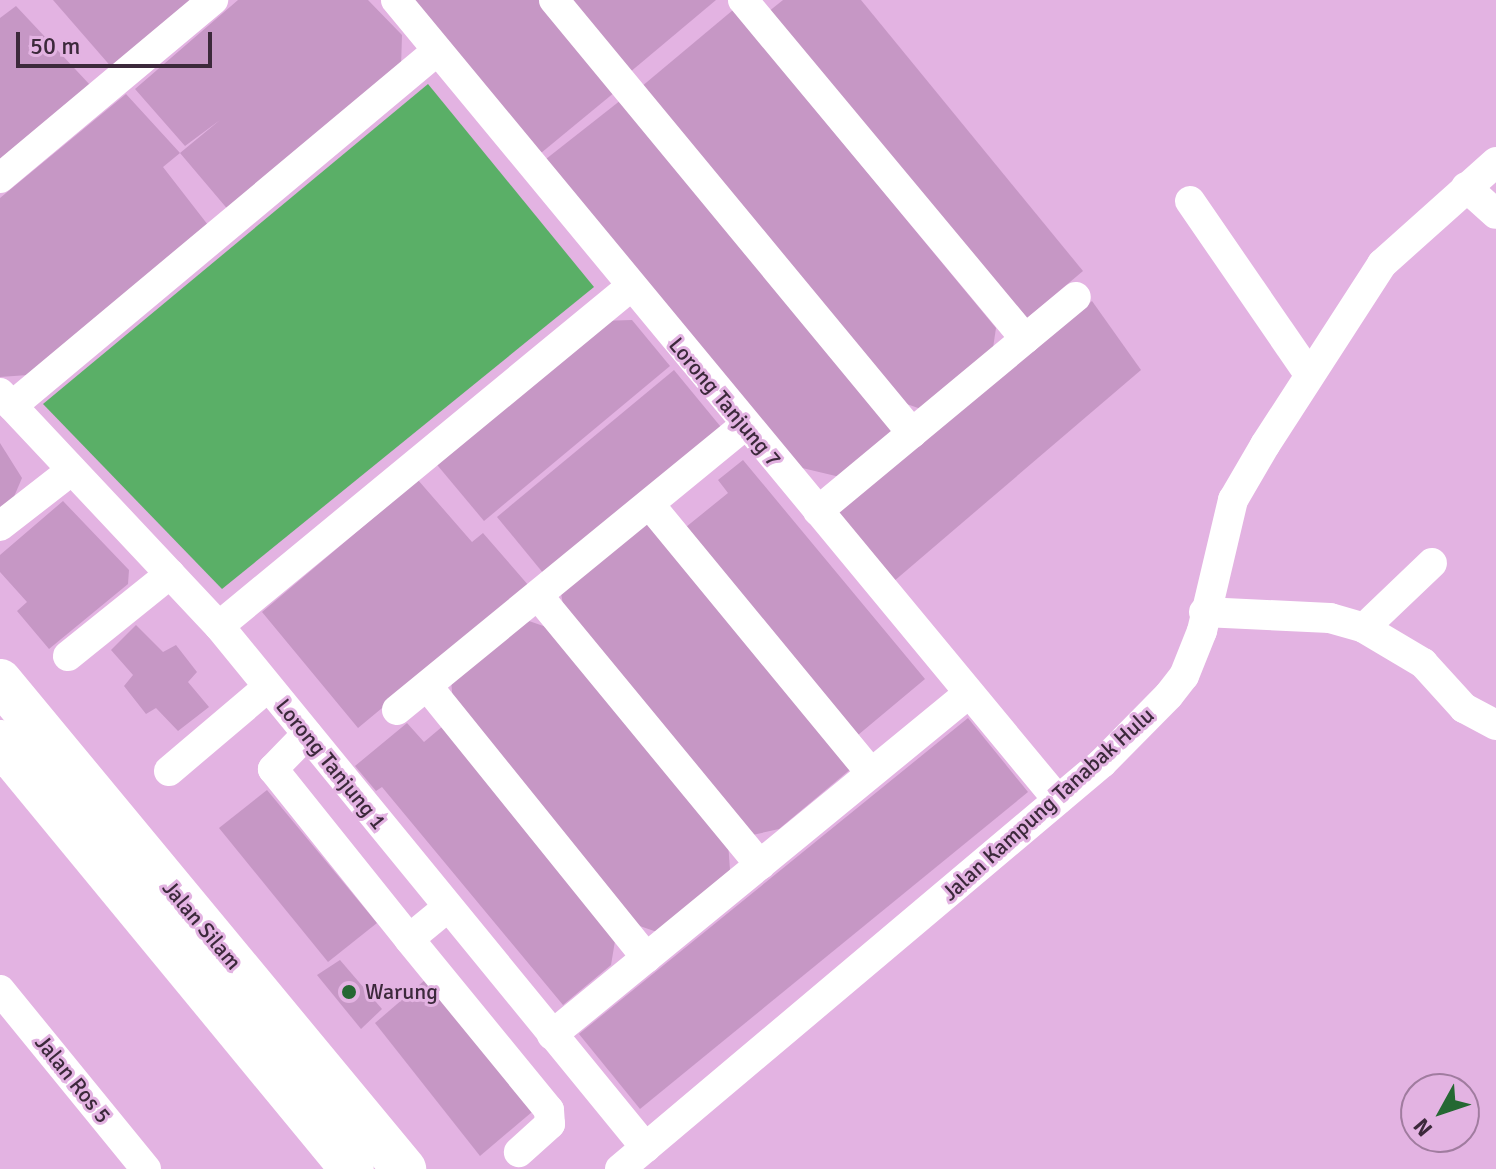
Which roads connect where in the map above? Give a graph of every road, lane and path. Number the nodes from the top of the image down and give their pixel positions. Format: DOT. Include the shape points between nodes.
graph roads {
  1 [pos="213,0"];
  2 [pos="396,0"];
  3 [pos="554,0"];
  4 [pos="743,0"];
  5 [pos="437,51"];
  6 [pos="1496,162"];
  7 [pos="0,178"];
  8 [pos="1466,187"];
  9 [pos="1190,201"];
  10 [pos="1496,214"];
  11 [pos="629,288"];
  12 [pos="1076,297"];
  13 [pos="1025,339"];
  14 [pos="1309,374"];
  15 [pos="6,400"];
  16 [pos="744,426"];
  17 [pos="912,433"];
  18 [pos="72,470"];
  19 [pos="650,505"];
  20 [pos="818,511"];
  21 [pos="0,526"];
  22 [pos="1432,563"];
  23 [pos="170,574"];
  24 [pos="540,598"];
  25 [pos="1204,612"];
  26 [pos="219,626"];
  27 [pos="1364,628"];
  28 [pos="68,656"];
  29 [pos="0,681"];
  30 [pos="268,687"];
  31 [pos="428,687"];
  32 [pos="968,694"];
  33 [pos="397,710"];
  34 [pos="1496,725"];
  35 [pos="307,734"];
  36 [pos="0,742"];
  37 [pos="169,771"];
  38 [pos="871,773"];
  39 [pos="1058,800"];
  40 [pos="760,865"];
  41 [pos="448,907"];
  42 [pos="409,939"];
  43 [pos="647,958"];
  44 [pos="0,990"];
  45 [pos="552,1035"];
  46 [pos="646,1148"];
  47 [pos="519,1152"];
  48 [pos="146,1169"];
  49 [pos="352,1169"];
  50 [pos="404,1169"];
  51 [pos="620,1169"];
  1 -- 7 [label="street"];
  2 -- 5 [label="street, Lorong Tanjung 7"];
  3 -- 17 [label="street"];
  4 -- 13 [label="street"];
  5 -- 11 [label="street, Lorong Tanjung 7"];
  5 -- 15 [label="street"];
  6 -- 8 [label="street, Jalan Kampung Tanabak Hulu"];
  8 -- 10 [label="street"];
  8 -- 14 [label="street, Jalan Kampung Tanabak Hulu" via="1382,264"];
  9 -- 14 [label="street"];
  11 -- 16 [label="street, Lorong Tanjung 7"];
  11 -- 26 [label="street"];
  12 -- 13 [label="street"];
  13 -- 17 [label="street"];
  14 -- 25 [label="street, Jalan Kampung Tanabak Hulu" via="1233,500"];
  15 -- 18 [label="street, Lorong Tanjung 1"];
  16 -- 19 [label="street"];
  16 -- 20 [label="street, Lorong Tanjung 7"];
  17 -- 20 [label="street"];
  18 -- 21 [label="street"];
  18 -- 23 [label="street, Lorong Tanjung 1"];
  19 -- 24 [label="street"];
  19 -- 38 [label="street"];
  20 -- 32 [label="street, Lorong Tanjung 7"];
  22 -- 27 [label="street"];
  23 -- 26 [label="street, Lorong Tanjung 1"];
  23 -- 28 [label="street"];
  24 -- 31 [label="street"];
  24 -- 40 [label="street"];
  25 -- 27 [label="street" via="1330,618"];
  25 -- 39 [label="street, Jalan Kampung Tanabak Hulu" via="1194,654 1169,695"];
  26 -- 30 [label="street, Lorong Tanjung 1"];
  27 -- 34 [label="street" via="1423,663 1464,708"];
  29 -- 50 [label="highway, Jalan Silam"];
  30 -- 35 [label="street, Lorong Tanjung 1"];
  30 -- 37 [label="street"];
  31 -- 33 [label="street"];
  31 -- 43 [label="street"];
  32 -- 38 [label="street"];
  32 -- 39 [label="street, Lorong Tanjung 7"];
  35 -- 41 [label="street, Lorong Tanjung 1"];
  35 -- 42 [label="street" via="273,769"];
  36 -- 49 [label="highway, Jalan Silam"];
  38 -- 40 [label="street"];
  39 -- 46 [label="street, Jalan Kampung Tanabak Hulu"];
  40 -- 43 [label="street"];
  41 -- 42 [label="street"];
  41 -- 45 [label="street, Lorong Tanjung 1"];
  42 -- 47 [label="street" via="549,1110 550,1124"];
  43 -- 45 [label="street"];
  44 -- 48 [label="street, Jalan Ros 5"];
  45 -- 46 [label="street, Lorong Tanjung 1"];
  46 -- 51 [label="street, Jalan Kampung Tanabak Hulu"];
}
